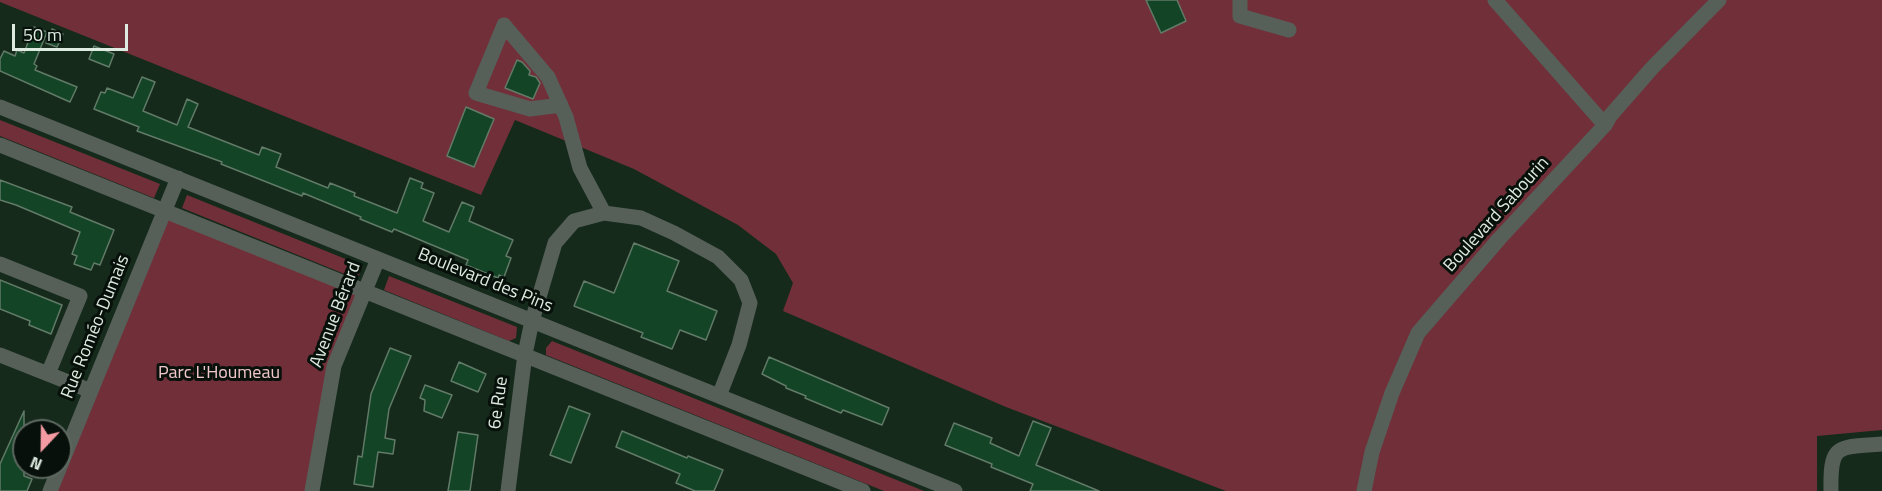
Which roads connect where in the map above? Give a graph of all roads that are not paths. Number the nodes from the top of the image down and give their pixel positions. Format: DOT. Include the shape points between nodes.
graph roads {
  1 [pos="1240,0"];
  2 [pos="1495,0"];
  3 [pos="1719,0"];
  4 [pos="1289,30"];
  5 [pos="561,105"];
  6 [pos="0,107"];
  7 [pos="1605,125"];
  8 [pos="0,145"];
  9 [pos="178,178"];
  10 [pos="165,211"];
  11 [pos="604,213"];
  12 [pos="378,259"];
  13 [pos="0,264"];
  14 [pos="366,291"];
  15 [pos="532,321"];
  16 [pos="525,354"];
  17 [pos="0,355"];
  18 [pos="48,374"];
  19 [pos="91,391"];
  20 [pos="719,396"];
  21 [pos="1882,444"];
  22 [pos="50,491"];
  23 [pos="312,491"];
  24 [pos="508,491"];
  25 [pos="862,491"];
  26 [pos="955,491"];
  27 [pos="1364,491"];
  28 [pos="1831,491"];
  1 -- 4 [label="street" via="1240,15"];
  2 -- 7 [label="street"];
  3 -- 7 [label="street, Boulevard Sabourin" via="1652,68"];
  5 -- 5 [label="street" via="548,77 504,25 476,93 530,109"];
  5 -- 11 [label="street" via="580,168"];
  6 -- 9 [label="street, Boulevard des Pins"];
  7 -- 27 [label="street, Boulevard Sabourin" via="1418,333 1392,393 1372,452"];
  8 -- 10 [label="street"];
  9 -- 10 [label="street, Rue Roméo-Dumais"];
  9 -- 12 [label="street, Boulevard des Pins"];
  10 -- 14 [label="street"];
  10 -- 19 [label="street, Rue Roméo-Dumais"];
  11 -- 15 [label="street, 6e Rue" via="574,221 555,243"];
  11 -- 20 [label="street" via="640,218 674,233 718,257 741,280 750,303"];
  12 -- 14 [label="street, Avenue Bérard"];
  12 -- 15 [label="street, Boulevard des Pins"];
  13 -- 18 [label="street" via="80,296"];
  14 -- 16 [label="street"];
  14 -- 23 [label="street, Avenue Bérard" via="334,366"];
  15 -- 16 [label="street, 6e Rue"];
  15 -- 20 [label="street, Boulevard des Pins"];
  16 -- 24 [label="street, 6e Rue"];
  16 -- 25 [label="street"];
  17 -- 18 [label="street"];
  18 -- 19 [label="street"];
  19 -- 22 [label="street, Rue Roméo-Dumais"];
  20 -- 26 [label="street, Boulevard des Pins"];
  21 -- 28 [label="street" via="1843,447 1833,457"];
}
